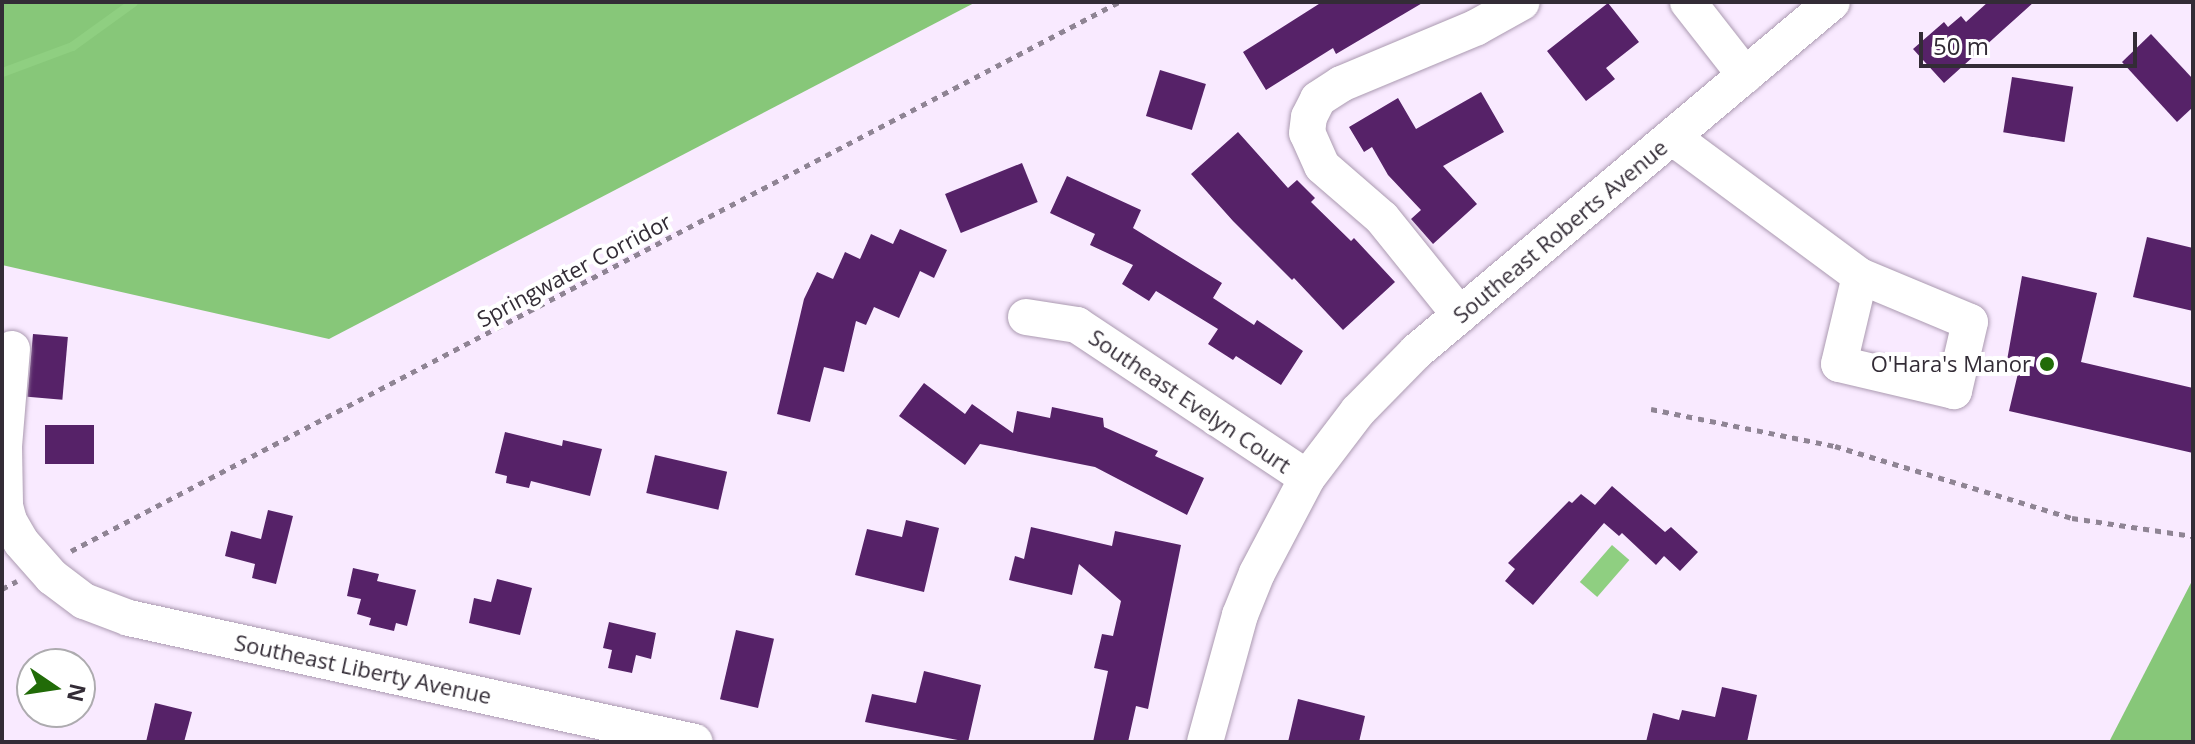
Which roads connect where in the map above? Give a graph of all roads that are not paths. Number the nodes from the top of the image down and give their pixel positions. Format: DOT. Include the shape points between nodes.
graph roads {
  1 [pos="1522,2"];
  2 [pos="1688,2"];
  3 [pos="1832,2"];
  4 [pos="1745,75"];
  5 [pos="1672,137"];
  6 [pos="1860,276"];
  7 [pos="1460,315"];
  8 [pos="1026,317"];
  9 [pos="12,349"];
  10 [pos="1307,478"];
  11 [pos="695,742"];
  12 [pos="1205,742"];
  1 -- 7 [label="street" via="1477,27 1341,84 1318,99 1309,117 1307,133 1322,166 1382,218"];
  2 -- 4 [label="street"];
  3 -- 4 [label="street, Southeast Roberts Avenue"];
  4 -- 5 [label="street, Southeast Roberts Avenue"];
  5 -- 6 [label="street"];
  5 -- 7 [label="street, Southeast Roberts Avenue"];
  7 -- 10 [label="street, Southeast Roberts Avenue" via="1382,385"];
  8 -- 10 [label="street, Southeast Evelyn Court" via="1077,325"];
  9 -- 11 [label="street, Southeast Liberty Avenue" via="5,506 21,542 63,587 84,601 129,618"];
  10 -- 12 [label="street, Southeast Roberts Avenue" via="1240,615"];
}
